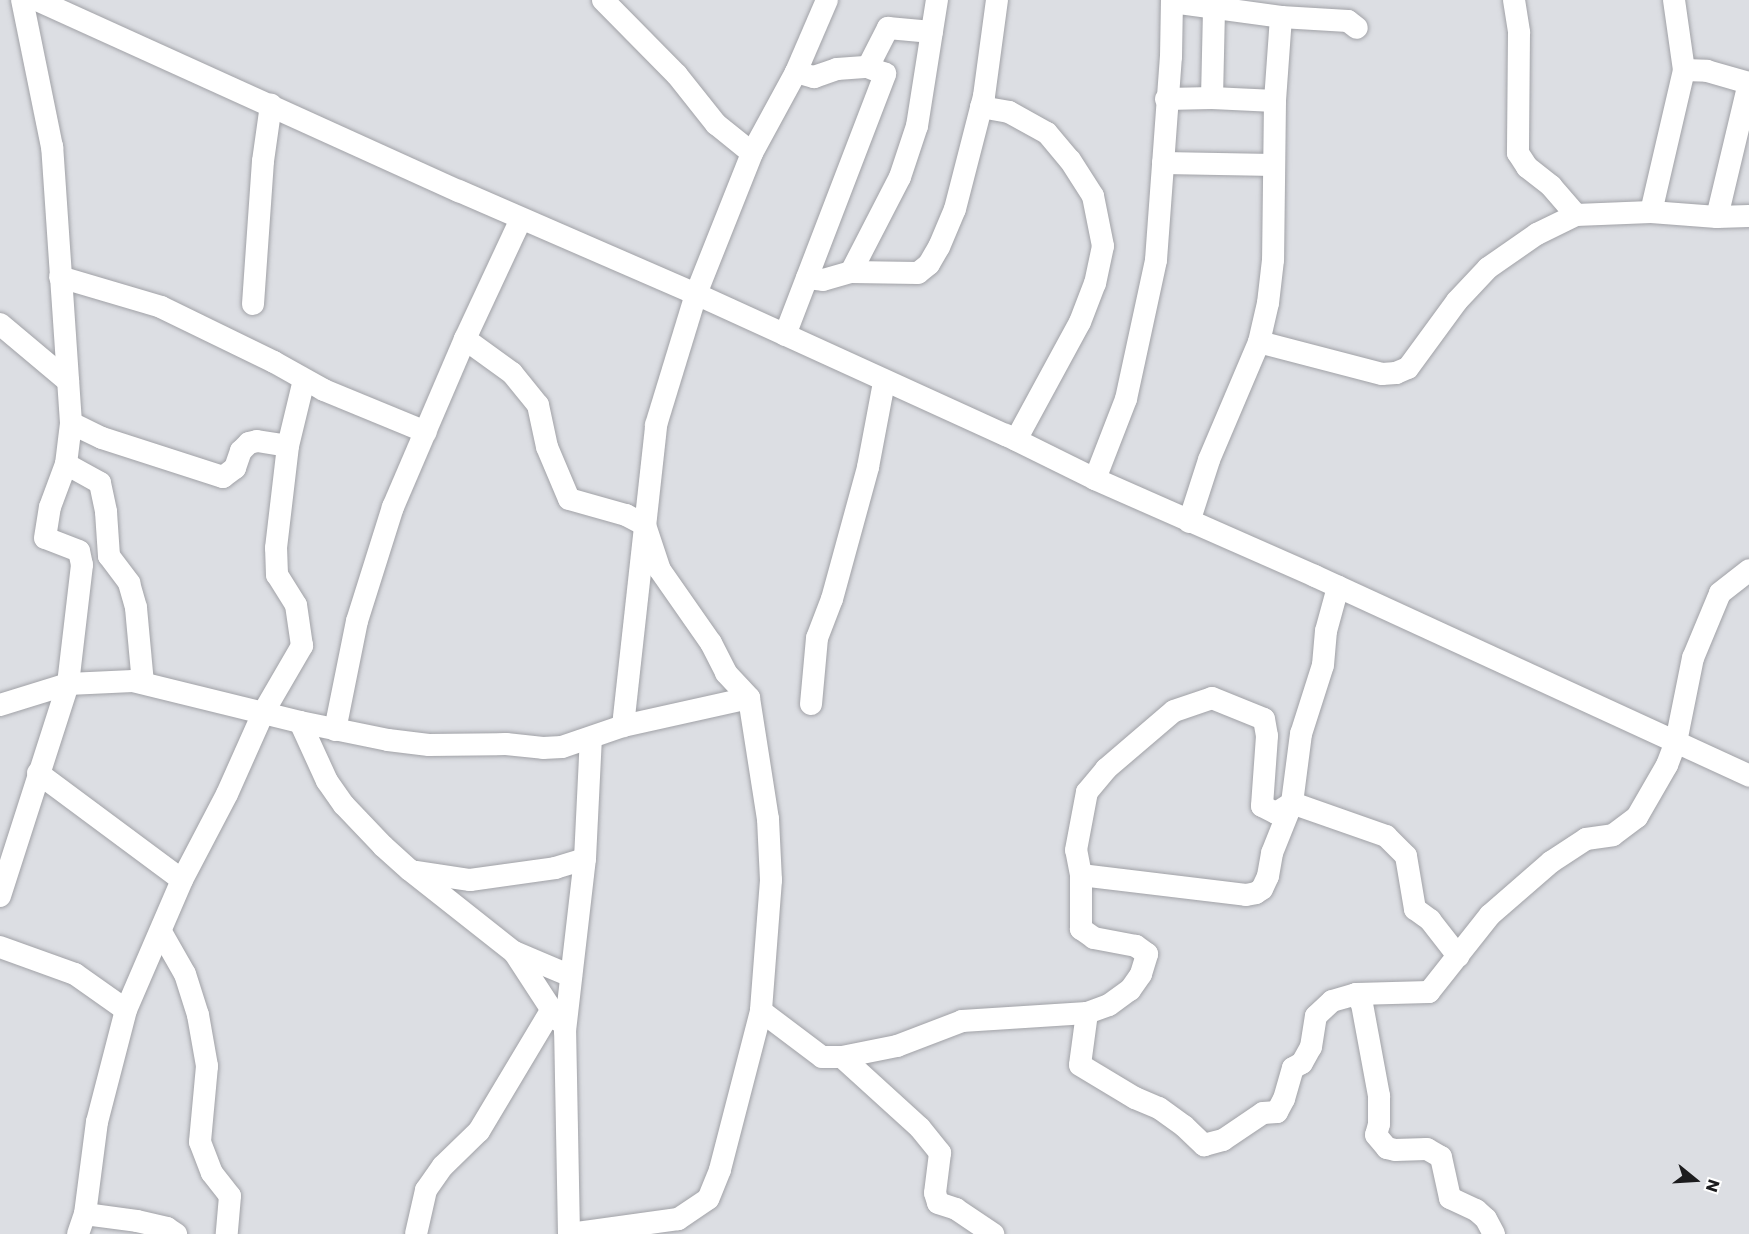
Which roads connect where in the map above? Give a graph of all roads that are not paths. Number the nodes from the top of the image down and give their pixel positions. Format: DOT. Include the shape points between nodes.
graph roads {
  1 [pos="22,0"];
  2 [pos="37,0"];
  3 [pos="603,0"];
  4 [pos="827,0"];
  5 [pos="937,0"];
  6 [pos="997,0"];
  7 [pos="1514,0"];
  8 [pos="1674,0"];
  9 [pos="1172,1"];
  10 [pos="1214,7"];
  11 [pos="1281,17"];
  12 [pos="1357,28"];
  13 [pos="933,32"];
  14 [pos="868,67"];
  15 [pos="1684,70"];
  16 [pos="796,72"];
  17 [pos="1749,83"];
  18 [pos="1212,98"];
  19 [pos="1166,99"];
  20 [pos="1275,101"];
  21 [pos="271,105"];
  22 [pos="981,107"];
  23 [pos="752,153"];
  24 [pos="1163,163"];
  25 [pos="1274,165"];
  26 [pos="1651,212"];
  27 [pos="1576,215"];
  28 [pos="1749,216"];
  29 [pos="1717,217"];
  30 [pos="521,219"];
  31 [pos="851,272"];
  32 [pos="60,276"];
  33 [pos="807,278"];
  34 [pos="696,294"];
  35 [pos="253,304"];
  36 [pos="0,324"];
  37 [pos="785,335"];
  38 [pos="465,339"];
  39 [pos="1259,342"];
  40 [pos="304,380"];
  41 [pos="68,381"];
  42 [pos="884,382"];
  43 [pos="71,423"];
  44 [pos="426,432"];
  45 [pos="1016,440"];
  46 [pos="288,446"];
  47 [pos="66,464"];
  48 [pos="1095,479"];
  49 [pos="1189,522"];
  50 [pos="645,525"];
  51 [pos="1749,570"];
  52 [pos="1338,587"];
  53 [pos="143,683"];
  54 [pos="68,684"];
  55 [pos="749,699"];
  56 [pos="811,704"];
  57 [pos="0,705"];
  58 [pos="263,713"];
  59 [pos="300,723"];
  60 [pos="623,726"];
  61 [pos="335,730"];
  62 [pos="591,738"];
  63 [pos="1676,742"];
  64 [pos="38,772"];
  65 [pos="1749,776"];
  66 [pos="1292,803"];
  67 [pos="585,859"];
  68 [pos="410,870"];
  69 [pos="1081,875"];
  70 [pos="182,880"];
  71 [pos="0,896"];
  72 [pos="161,932"];
  73 [pos="0,947"];
  74 [pos="514,952"];
  75 [pos="1458,956"];
  76 [pos="571,976"];
  77 [pos="1356,994"];
  78 [pos="552,1009"];
  79 [pos="126,1010"];
  80 [pos="761,1011"];
  81 [pos="1087,1012"];
  82 [pos="565,1031"];
  83 [pos="842,1057"];
  84 [pos="81,1224"];
  85 [pos="1491,1233"];
  86 [pos="176,1234"];
  87 [pos="227,1234"];
  88 [pos="416,1234"];
  89 [pos="569,1234"];
  90 [pos="993,1234"];
  1 -- 32 [label="street" via="52,147"];
  2 -- 21 [label="street"];
  3 -- 23 [label="street" via="677,75 716,124"];
  4 -- 16 [label="street"];
  5 -- 13 [label="street"];
  6 -- 22 [label="street"];
  7 -- 27 [label="street" via="1519,33 1518,153"];
  8 -- 15 [label="street"];
  9 -- 10 [label="street"];
  9 -- 19 [label="street"];
  10 -- 11 [label="street"];
  10 -- 18 [label="street"];
  11 -- 12 [label="street" via="1348,21"];
  11 -- 20 [label="street"];
  13 -- 14 [label="street" via="888,28"];
  13 -- 31 [label="street" via="917,126 900,177"];
  14 -- 16 [label="street" via="837,69 814,77"];
  14 -- 33 [label="street" via="885,74"];
  15 -- 17 [label="street" via="1707,70"];
  15 -- 26 [label="street"];
  16 -- 23 [label="street"];
  17 -- 29 [label="street"];
  18 -- 19 [label="street"];
  18 -- 20 [label="street"];
  19 -- 24 [label="street"];
  20 -- 25 [label="street"];
  21 -- 30 [label="street"];
  21 -- 35 [label="street"];
  22 -- 31 [label="street" via="955,209 929,264 918,273"];
  22 -- 45 [label="street" via="1009,112 1047,133 1093,196 1103,246 1095,283 1080,322"];
  23 -- 34 [label="street"];
  24 -- 25 [label="street"];
  24 -- 48 [label="street" via="1156,260 1144,326 1126,399"];
  25 -- 39 [label="street" via="1273,260"];
  26 -- 27 [label="street"];
  26 -- 29 [label="street"];
  27 -- 39 [label="street" via="1537,234 1488,268 1457,301 1408,368 1396,374 1382,374"];
  28 -- 29 [label="street"];
  30 -- 34 [label="street"];
  30 -- 38 [label="street"];
  31 -- 33 [label="street" via="823,280"];
  32 -- 40 [label="street" via="161,307"];
  32 -- 41 [label="street"];
  33 -- 37 [label="street"];
  34 -- 37 [label="street"];
  34 -- 50 [label="street" via="656,425"];
  36 -- 41 [label="street"];
  37 -- 42 [label="street"];
  38 -- 44 [label="street"];
  38 -- 50 [label="street" via="512,373 538,405 547,447 569,500 626,514"];
  39 -- 49 [label="street" via="1209,460"];
  40 -- 44 [label="street"];
  40 -- 46 [label="street"];
  41 -- 43 [label="street"];
  42 -- 45 [label="street"];
  42 -- 56 [label="street" via="862,490 818,638"];
  43 -- 46 [label="street" via="102,438 223,477 235,468 249,442"];
  43 -- 47 [label="street"];
  44 -- 61 [label="street" via="393,507 367,584"];
  45 -- 48 [label="street"];
  46 -- 58 [label="street" via="278,521 277,575 296,605 302,646"];
  47 -- 53 [label="street" via="100,483 109,556 129,583 136,608"];
  47 -- 54 [label="street" via="50,507 45,538 79,551 82,565"];
  48 -- 49 [label="street"];
  49 -- 52 [label="street"];
  50 -- 55 [label="street" via="660,570 711,643 726,673"];
  50 -- 60 [label="street"];
  51 -- 63 [label="street" via="1720,593 1693,658"];
  52 -- 63 [label="street"];
  52 -- 66 [label="street" via="1326,631 1323,665 1300,734"];
  53 -- 54 [label="street" via="110,680"];
  53 -- 58 [label="street"];
  54 -- 57 [label="street"];
  54 -- 64 [label="street"];
  55 -- 60 [label="street"];
  55 -- 80 [label="street" via="768,819 771,880"];
  58 -- 59 [label="street"];
  58 -- 70 [label="street"];
  59 -- 61 [label="street"];
  59 -- 68 [label="street" via="327,781 344,805"];
  60 -- 62 [label="street"];
  61 -- 62 [label="street" via="429,746 506,744 543,748"];
  62 -- 67 [label="street"];
  63 -- 65 [label="street"];
  63 -- 75 [label="street" via="1637,818 1613,835 1586,839 1551,862 1490,915"];
  64 -- 70 [label="street"];
  64 -- 71 [label="street"];
  66 -- 69 [label="street" via="1272,853 1269,876 1256,893 1246,895"];
  66 -- 69 [label="street" via="1276,813 1262,806 1267,736 1264,719 1212,698 1174,711 1106,769 1087,792 1076,850"];
  66 -- 75 [label="street" via="1386,836 1406,856 1415,909 1430,920"];
  67 -- 68 [label="street" via="555,868 470,880"];
  67 -- 76 [label="street"];
  68 -- 74 [label="street"];
  69 -- 81 [label="street" via="1081,929 1094,938 1136,946 1146,954 1141,974 1130,990 1109,1005"];
  70 -- 72 [label="street"];
  72 -- 79 [label="street"];
  72 -- 87 [label="street" via="185,974 198,1015 207,1066 200,1142 212,1173 230,1196"];
  73 -- 79 [label="street" via="75,974"];
  74 -- 76 [label="street"];
  74 -- 78 [label="street"];
  75 -- 77 [label="street" via="1429,992"];
  76 -- 82 [label="street"];
  77 -- 81 [label="street" via="1332,1001 1316,1016 1311,1047 1302,1063 1293,1068 1277,1112 1263,1113 1223,1140 1204,1145 1159,1108 1080,1065"];
  77 -- 85 [label="street" via="1362,1004 1379,1096 1376,1135 1387,1148 1427,1149 1441,1156 1450,1198 1476,1210 1486,1219"];
  78 -- 82 [label="street"];
  78 -- 88 [label="street" via="479,1131 443,1166 426,1190"];
  79 -- 84 [label="street" via="97,1122"];
  80 -- 83 [label="street" via="822,1057"];
  80 -- 89 [label="street" via="720,1170 708,1199 678,1219"];
  81 -- 83 [label="street" via="962,1021 897,1046"];
  82 -- 89 [label="street"];
  83 -- 90 [label="street" via="920,1128 940,1153 935,1193 938,1203 956,1209"];
  84 -- 86 [label="street" via="137,1221"];
}
